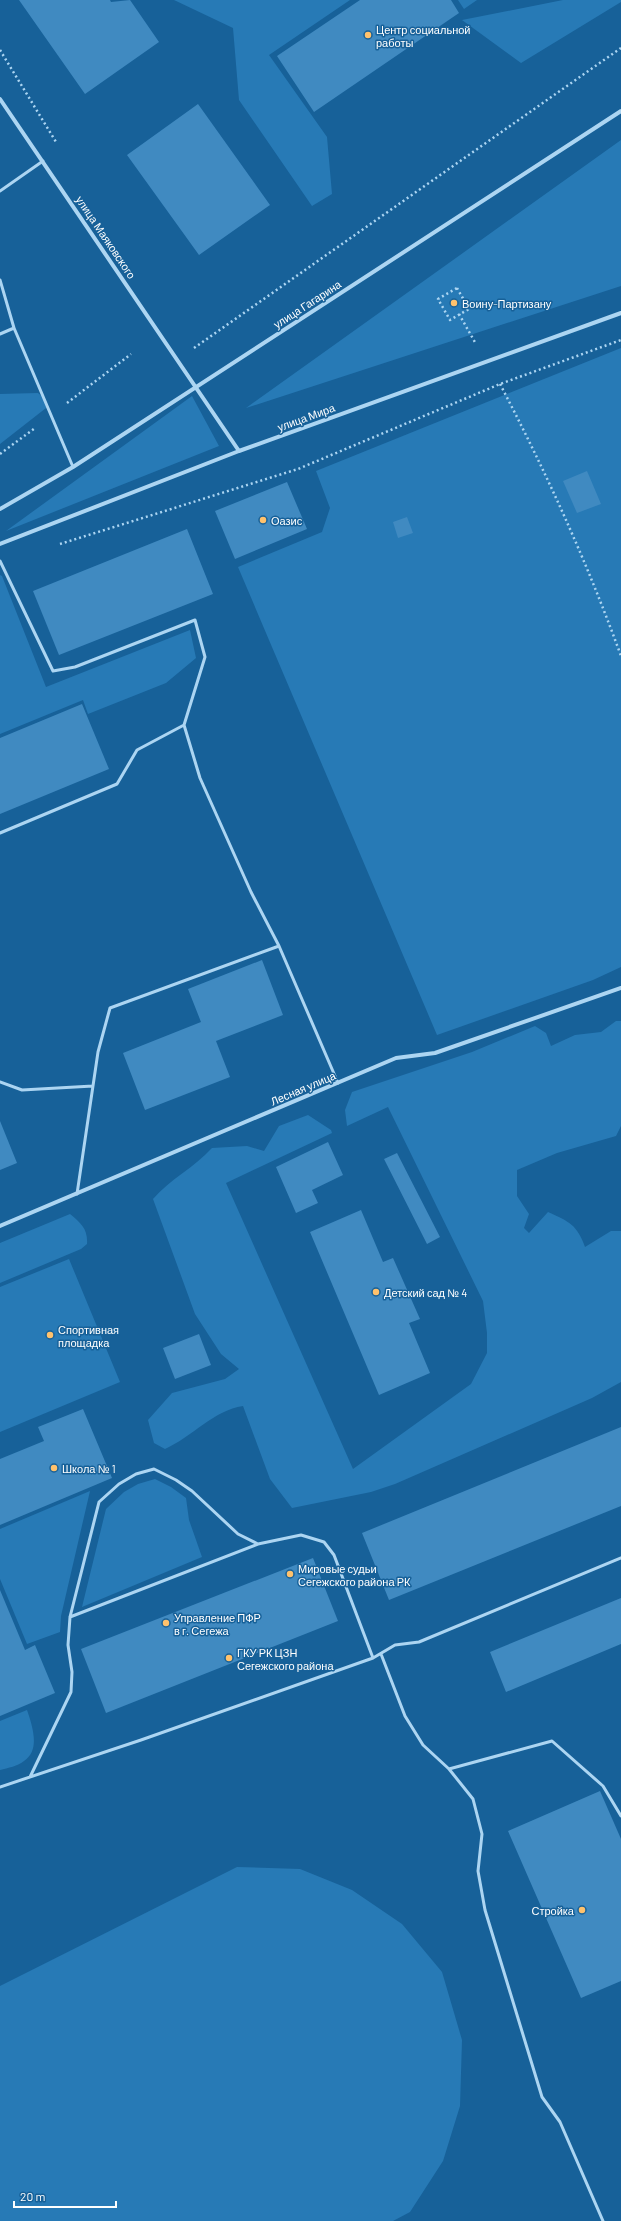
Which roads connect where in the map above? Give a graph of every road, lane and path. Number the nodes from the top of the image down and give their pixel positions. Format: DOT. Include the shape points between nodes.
graph roads {
  1 [pos="621,48"];
  2 [pos="0,50"];
  3 [pos="0,99"];
  4 [pos="621,111"];
  5 [pos="58,145"];
  6 [pos="44,161"];
  7 [pos="0,191"];
  8 [pos="0,280"];
  9 [pos="621,313"];
  10 [pos="459,314"];
  11 [pos="14,328"];
  12 [pos="0,334"];
  13 [pos="621,340"];
  14 [pos="192,349"];
  15 [pos="486,362"];
  16 [pos="500,384"];
  17 [pos="195,387"];
  18 [pos="239,451"];
  19 [pos="73,467"];
  20 [pos="0,509"];
  21 [pos="0,544"];
  22 [pos="54,546"];
  23 [pos="0,561"];
  24 [pos="621,656"];
  25 [pos="184,725"];
  26 [pos="0,833"];
  27 [pos="279,946"];
  28 [pos="621,988"];
  29 [pos="0,1082"];
  30 [pos="338,1083"];
  31 [pos="93,1086"];
  32 [pos="77,1194"];
  33 [pos="0,1226"];
  34 [pos="258,1544"];
  35 [pos="621,1558"];
  36 [pos="70,1617"];
  37 [pos="382,1654"];
  38 [pos="373,1658"];
  39 [pos="449,1769"];
  40 [pos="30,1777"];
  41 [pos="0,1787"];
  42 [pos="621,1816"];
  43 [pos="603,2221"];
  1 -- 14 [label="path"];
  2 -- 5 [label="path"];
  3 -- 6 [label="street, улица Маяковского"];
  4 -- 17 [label="street, улица Гагарина"];
  6 -- 7 [label="lane"];
  6 -- 17 [label="street, улица Маяковского"];
  8 -- 11 [label="lane"];
  9 -- 15 [label="street, улица Мира"];
  10 -- 10 [label="path" via="450,320 438,299 457,288 469,309"];
  10 -- 15 [label="path"];
  11 -- 12 [label="lane"];
  11 -- 19 [label="lane"];
  13 -- 16 [label="path"];
  15 -- 18 [label="street, улица Мира"];
  16 -- 22 [label="path" via="298,469"];
  16 -- 24 [label="path" via="549,480"];
  17 -- 18 [label="street, улица Маяковского"];
  17 -- 19 [label="street, улица Гагарина"];
  18 -- 21 [label="street, улица Мира"];
  19 -- 20 [label="street, улица Гагарина"];
  23 -- 25 [label="lane" via="53,671 75,667 195,620 205,657"];
  25 -- 26 [label="lane" via="137,750 117,784"];
  25 -- 27 [label="lane" via="200,778 251,892"];
  27 -- 30 [label="lane"];
  27 -- 31 [label="lane" via="110,1008 98,1052"];
  28 -- 30 [label="street, Лесная улица" via="436,1053 396,1058"];
  29 -- 31 [label="lane" via="22,1090"];
  30 -- 32 [label="street, Лесная улица"];
  31 -- 32 [label="lane"];
  32 -- 33 [label="street, Лесная улица"];
  34 -- 36 [label="lane"];
  34 -- 36 [label="lane" via="238,1534 192,1491 176,1480 154,1469 136,1474 118,1484 99,1502"];
  34 -- 38 [label="lane" via="301,1535 324,1542 334,1555"];
  35 -- 37 [label="lane" via="419,1642 395,1645"];
  36 -- 40 [label="lane" via="68,1645 72,1672 71,1692"];
  37 -- 38 [label="lane"];
  37 -- 39 [label="lane" via="405,1716 423,1745"];
  38 -- 40 [label="lane"];
  39 -- 42 [label="lane" via="552,1741 603,1786"];
  39 -- 43 [label="lane" via="473,1799 482,1834 478,1871 485,1910 542,2097 560,2122"];
  40 -- 41 [label="lane"];
}
